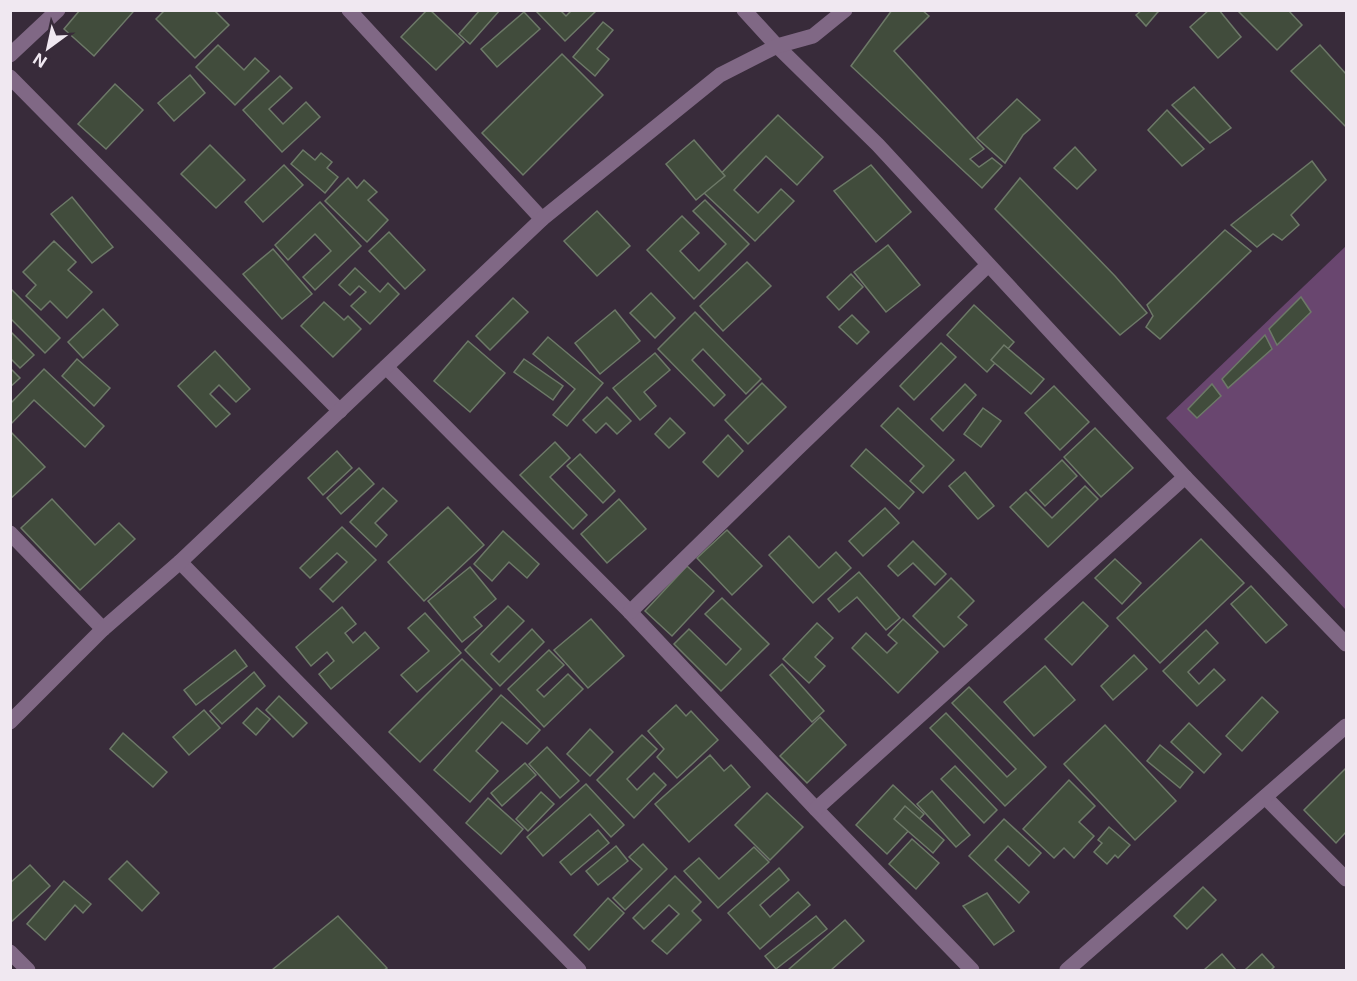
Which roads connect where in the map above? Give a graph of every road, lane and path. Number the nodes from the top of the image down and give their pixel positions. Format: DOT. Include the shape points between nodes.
graph roads {
  1 [pos="58,10"];
  2 [pos="349,10"];
  3 [pos="744,10"];
  4 [pos="845,10"];
  5 [pos="777,46"];
  6 [pos="10,55"];
  7 [pos="10,77"];
  8 [pos="542,219"];
  9 [pos="988,265"];
  10 [pos="386,367"];
  11 [pos="340,411"];
  12 [pos="1185,477"];
  13 [pos="10,534"];
  14 [pos="180,562"];
  15 [pos="630,612"];
  16 [pos="103,629"];
  17 [pos="1347,644"];
  18 [pos="10,722"];
  19 [pos="1347,726"];
  20 [pos="1265,797"];
  21 [pos="816,809"];
  22 [pos="1347,879"];
  23 [pos="10,952"];
  24 [pos="28,970"];
  25 [pos="579,970"];
  26 [pos="972,970"];
  27 [pos="1067,970"];
  1 -- 6 [label="street"];
  2 -- 8 [label="street"];
  3 -- 5 [label="street"];
  4 -- 5 [label="street" via="813,36"];
  5 -- 8 [label="street" via="720,75"];
  5 -- 9 [label="street" via="878,145"];
  7 -- 11 [label="street"];
  8 -- 10 [label="street"];
  9 -- 12 [label="street"];
  9 -- 15 [label="street"];
  10 -- 11 [label="street"];
  10 -- 15 [label="street"];
  11 -- 14 [label="street"];
  12 -- 17 [label="street"];
  12 -- 21 [label="street"];
  13 -- 16 [label="street"];
  14 -- 16 [label="street"];
  14 -- 25 [label="street"];
  15 -- 21 [label="street"];
  16 -- 18 [label="street"];
  19 -- 20 [label="street"];
  20 -- 22 [label="street"];
  20 -- 27 [label="street"];
  21 -- 26 [label="street"];
  23 -- 24 [label="street"];
}
